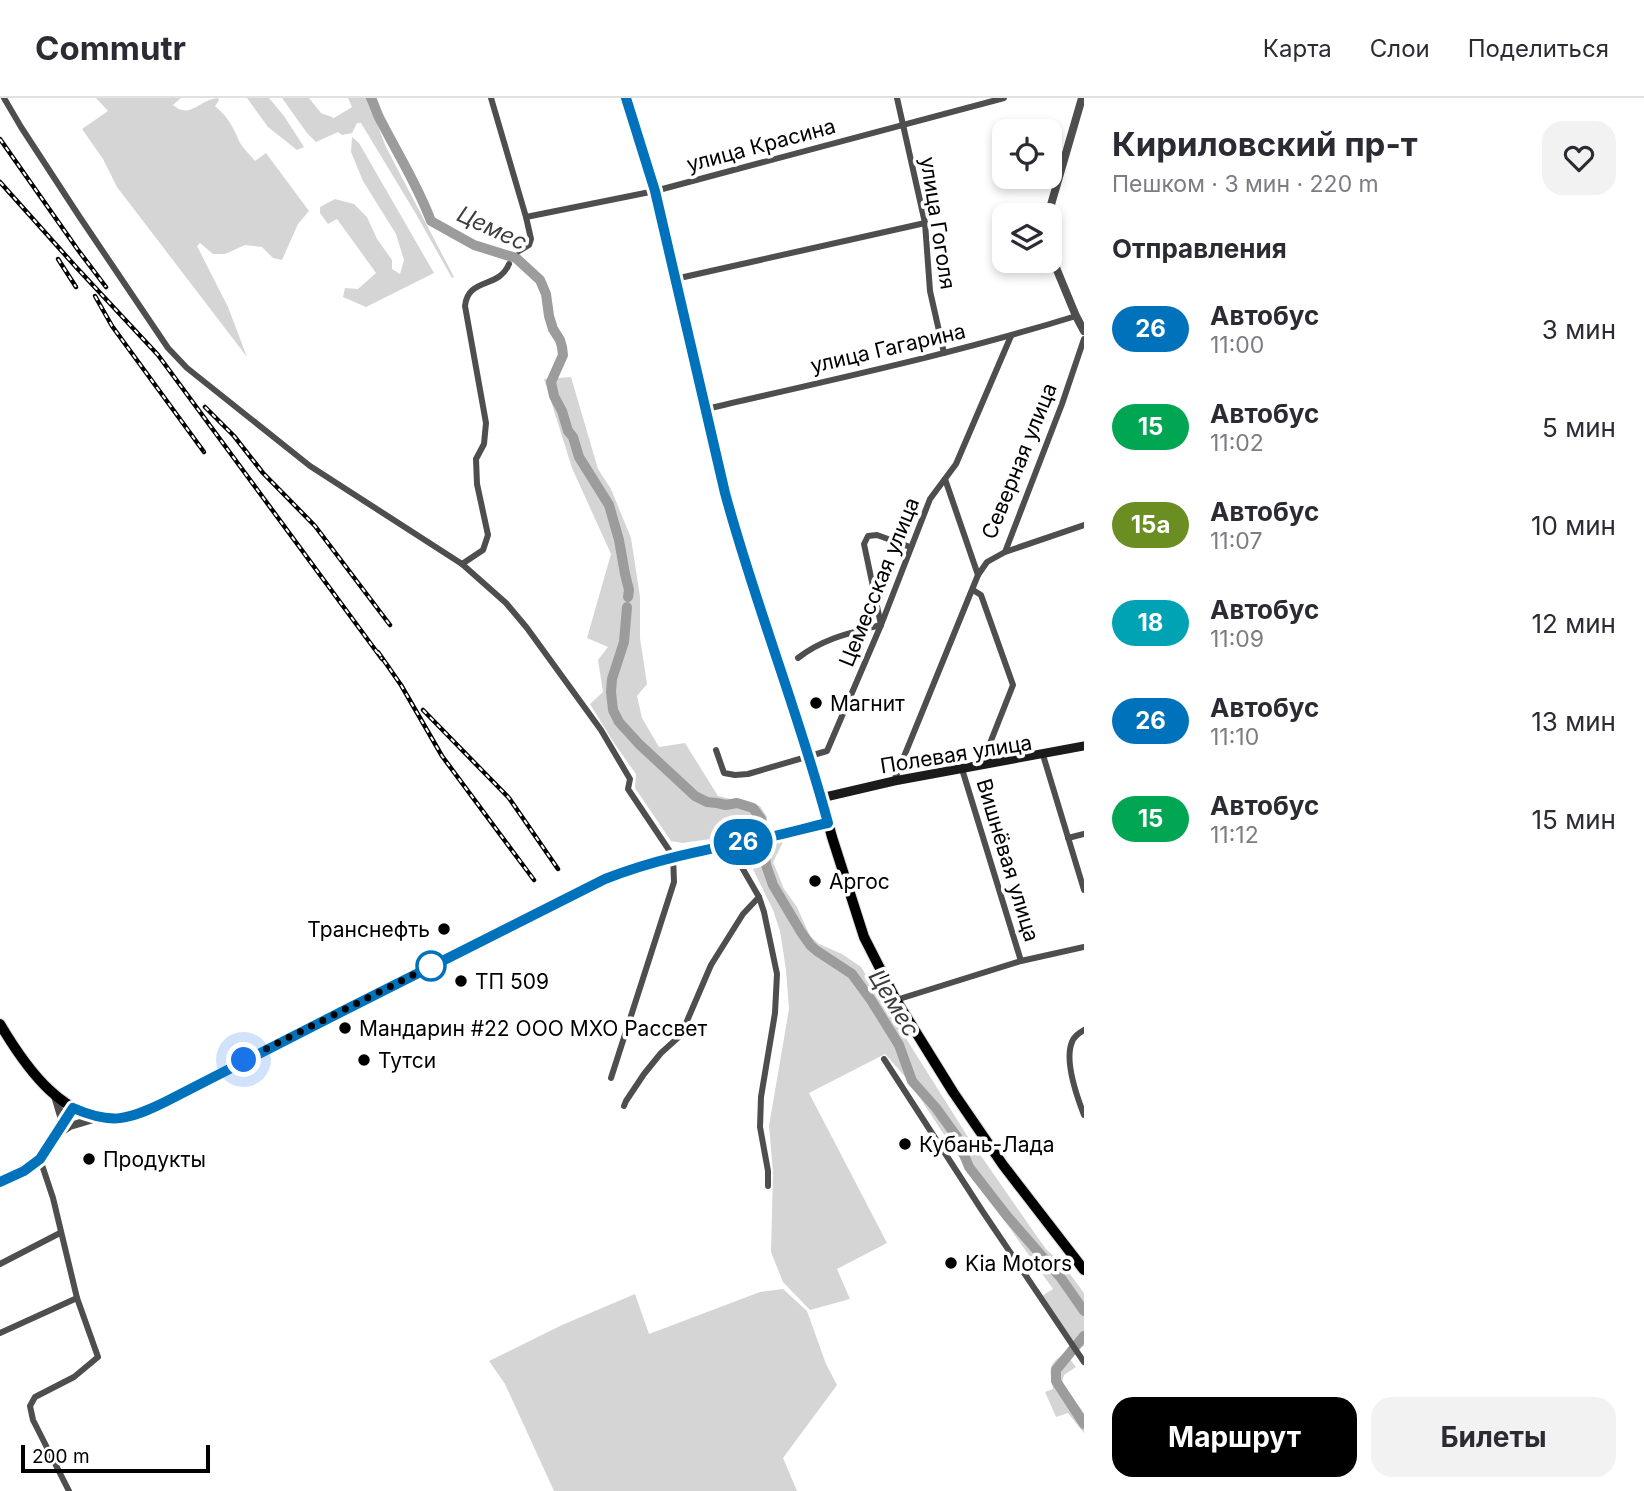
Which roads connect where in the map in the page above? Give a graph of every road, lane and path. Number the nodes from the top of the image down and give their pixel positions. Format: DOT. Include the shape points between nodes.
graph roads {
  1 [pos="4,98"];
  2 [pos="491,98"];
  3 [pos="626,98"];
  4 [pos="897,98"];
  5 [pos="1004,98"];
  6 [pos="1083,98"];
  7 [pos="904,124"];
  8 [pos="655,191"];
  9 [pos="1052,203"];
  10 [pos="526,217"];
  11 [pos="925,222"];
  12 [pos="519,251"];
  13 [pos="509,264"];
  14 [pos="1058,273"];
  15 [pos="675,279"];
  16 [pos="1076,316"];
  17 [pos="1084,331"];
  18 [pos="1011,336"];
  19 [pos="1084,340"];
  20 [pos="944,353"];
  21 [pos="706,409"];
  22 [pos="945,479"];
  23 [pos="1084,525"];
  24 [pos="910,547"];
  25 [pos="1005,552"];
  26 [pos="462,565"];
  27 [pos="978,575"];
  28 [pos="973,590"];
  29 [pos="881,625"];
  30 [pos="798,658"];
  31 [pos="1084,747"];
  32 [pos="716,750"];
  33 [pos="1043,755"];
  34 [pos="810,756"];
  35 [pos="981,766"];
  36 [pos="962,769"];
  37 [pos="894,781"];
  38 [pos="821,798"];
  39 [pos="828,823"];
  40 [pos="1084,834"];
  41 [pos="1068,838"];
  42 [pos="729,845"];
  43 [pos="674,858"];
  44 [pos="1084,890"];
  45 [pos="759,897"];
  46 [pos="1084,947"];
  47 [pos="1021,961"];
  48 [pos="895,1000"];
  49 [pos="1,1029"];
  50 [pos="1084,1030"];
  51 [pos="884,1059"];
  52 [pos="611,1078"];
  53 [pos="54,1095"];
  54 [pos="624,1106"];
  55 [pos="73,1108"];
  56 [pos="1084,1115"];
  57 [pos="100,1117"];
  58 [pos="61,1127"];
  59 [pos="56,1136"];
  60 [pos="40,1159"];
  61 [pos="0,1182"];
  62 [pos="768,1186"];
  63 [pos="60,1233"];
  64 [pos="0,1264"];
  65 [pos="1084,1270"];
  66 [pos="77,1298"];
  67 [pos="0,1333"];
  68 [pos="1084,1362"];
  69 [pos="69,1491"];
  1 -- 26 [label="street" via="86,227 187,368 310,466"];
  2 -- 10 [label="street"];
  3 -- 8 [label="main road"];
  4 -- 7 [label="street, улица Гоголя"];
  5 -- 7 [label="street, улица Красина"];
  6 -- 9 [label="street"];
  7 -- 8 [label="street, улица Красина"];
  7 -- 11 [label="street, улица Гоголя"];
  8 -- 10 [label="street, улица Красина"];
  8 -- 15 [label="main road"];
  10 -- 12 [label="street" via="531,239"];
  11 -- 15 [label="street"];
  11 -- 20 [label="street, улица Гоголя" via="930,291"];
  13 -- 26 [label="street" via="499,278 470,290 466,297 486,424 485,444 476,459 488,536 483,550"];
  14 -- 16 [label="street"];
  15 -- 21 [label="main road"];
  16 -- 17 [label="street"];
  16 -- 18 [label="street, улица Гагарина"];
  18 -- 20 [label="street, улица Гагарина"];
  18 -- 22 [label="street, Цемесская улица" via="956,464"];
  19 -- 25 [label="street, Северная улица"];
  20 -- 21 [label="street, улица Гагарина"];
  21 -- 34 [label="main road" via="735,531"];
  22 -- 24 [label="street, Цемесская улица" via="930,499"];
  22 -- 27 [label="street"];
  23 -- 25 [label="street"];
  24 -- 29 [label="street, Цемесская улица"];
  24 -- 29 [label="street" via="877,535 868,536 864,544"];
  25 -- 27 [label="street, Северная улица" via="987,562"];
  26 -- 43 [label="street" via="506,603 565,680 601,730 630,779 628,789"];
  27 -- 28 [label="street"];
  28 -- 35 [label="street" via="981,595 1013,685"];
  28 -- 37 [label="street"];
  29 -- 30 [label="street" via="830,639"];
  29 -- 34 [label="street, Цемесская улица" via="827,751"];
  31 -- 33 [label="main road"];
  32 -- 34 [label="street" via="723,773 735,775"];
  33 -- 35 [label="main road, Полевая улица"];
  33 -- 41 [label="street, Полевая улица"];
  34 -- 38 [label="main road"];
  35 -- 36 [label="main road, Полевая улица"];
  36 -- 37 [label="main road, Полевая улица"];
  36 -- 47 [label="street, Вишнёвая улица"];
  37 -- 38 [label="main road, Полевая улица"];
  38 -- 39 [label="main road"];
  39 -- 42 [label="main road"];
  39 -- 48 [label="main road" via="864,937"];
  40 -- 41 [label="street"];
  41 -- 44 [label="street, Полевая улица"];
  42 -- 43 [label="main road"];
  42 -- 45 [label="street"];
  43 -- 52 [label="street" via="674,882"];
  43 -- 57 [label="main road" via="605,879 144,1112 126,1118"];
  45 -- 54 [label="street" via="711,965 681,1035 644,1074"];
  45 -- 62 [label="street" via="777,974 761,1097"];
  46 -- 47 [label="street"];
  47 -- 48 [label="street"];
  48 -- 65 [label="main road" via="1003,1166"];
  49 -- 53 [label="main road"];
  50 -- 56 [label="street" via="1071,1042 1069,1058"];
  51 -- 68 [label="street"];
  53 -- 55 [label="main road"];
  53 -- 58 [label="street"];
  55 -- 57 [label="main road"];
  55 -- 58 [label="street"];
  57 -- 59 [label="street" via="70,1126"];
  58 -- 59 [label="street"];
  59 -- 60 [label="street"];
  60 -- 61 [label="street"];
  60 -- 63 [label="street"];
  63 -- 64 [label="street"];
  63 -- 66 [label="street"];
  66 -- 67 [label="street"];
  66 -- 69 [label="street" via="98,1357 74,1377 35,1397 30,1406"];
}
